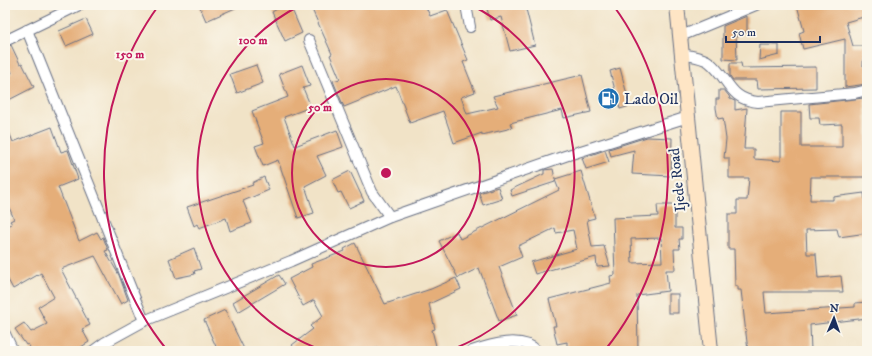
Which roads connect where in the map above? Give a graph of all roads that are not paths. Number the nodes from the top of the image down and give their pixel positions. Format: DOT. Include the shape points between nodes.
graph roads {
  1 [pos="79,5"];
  2 [pos="466,5"];
  3 [pos="677,5"];
  4 [pos="756,5"];
  5 [pos="470,27"];
  6 [pos="27,30"];
  7 [pos="681,36"];
  8 [pos="309,40"];
  9 [pos="5,41"];
  10 [pos="682,54"];
  11 [pos="867,90"];
  12 [pos="688,116"];
  13 [pos="390,217"];
  14 [pos="144,321"];
  15 [pos="5,334"];
  16 [pos="13,351"];
  17 [pos="93,351"];
  18 [pos="472,351"];
  19 [pos="537,351"];
  20 [pos="711,351"];
  1 -- 6 [label="street"];
  2 -- 5 [label="street"];
  3 -- 7 [label="main road, Ijede Road"];
  4 -- 7 [label="street"];
  6 -- 9 [label="street"];
  6 -- 14 [label="street"];
  7 -- 10 [label="main road, Ijede Road"];
  8 -- 13 [label="street" via="372,192"];
  10 -- 11 [label="street" via="708,61 739,98 746,101 758,102"];
  10 -- 12 [label="main road, Ijede Road"];
  12 -- 13 [label="street"];
  12 -- 20 [label="main road, Ijede Road"];
  13 -- 14 [label="street"];
  14 -- 17 [label="street"];
  15 -- 16 [label="street"];
  18 -- 19 [label="street" via="508,343 523,344"];
}
